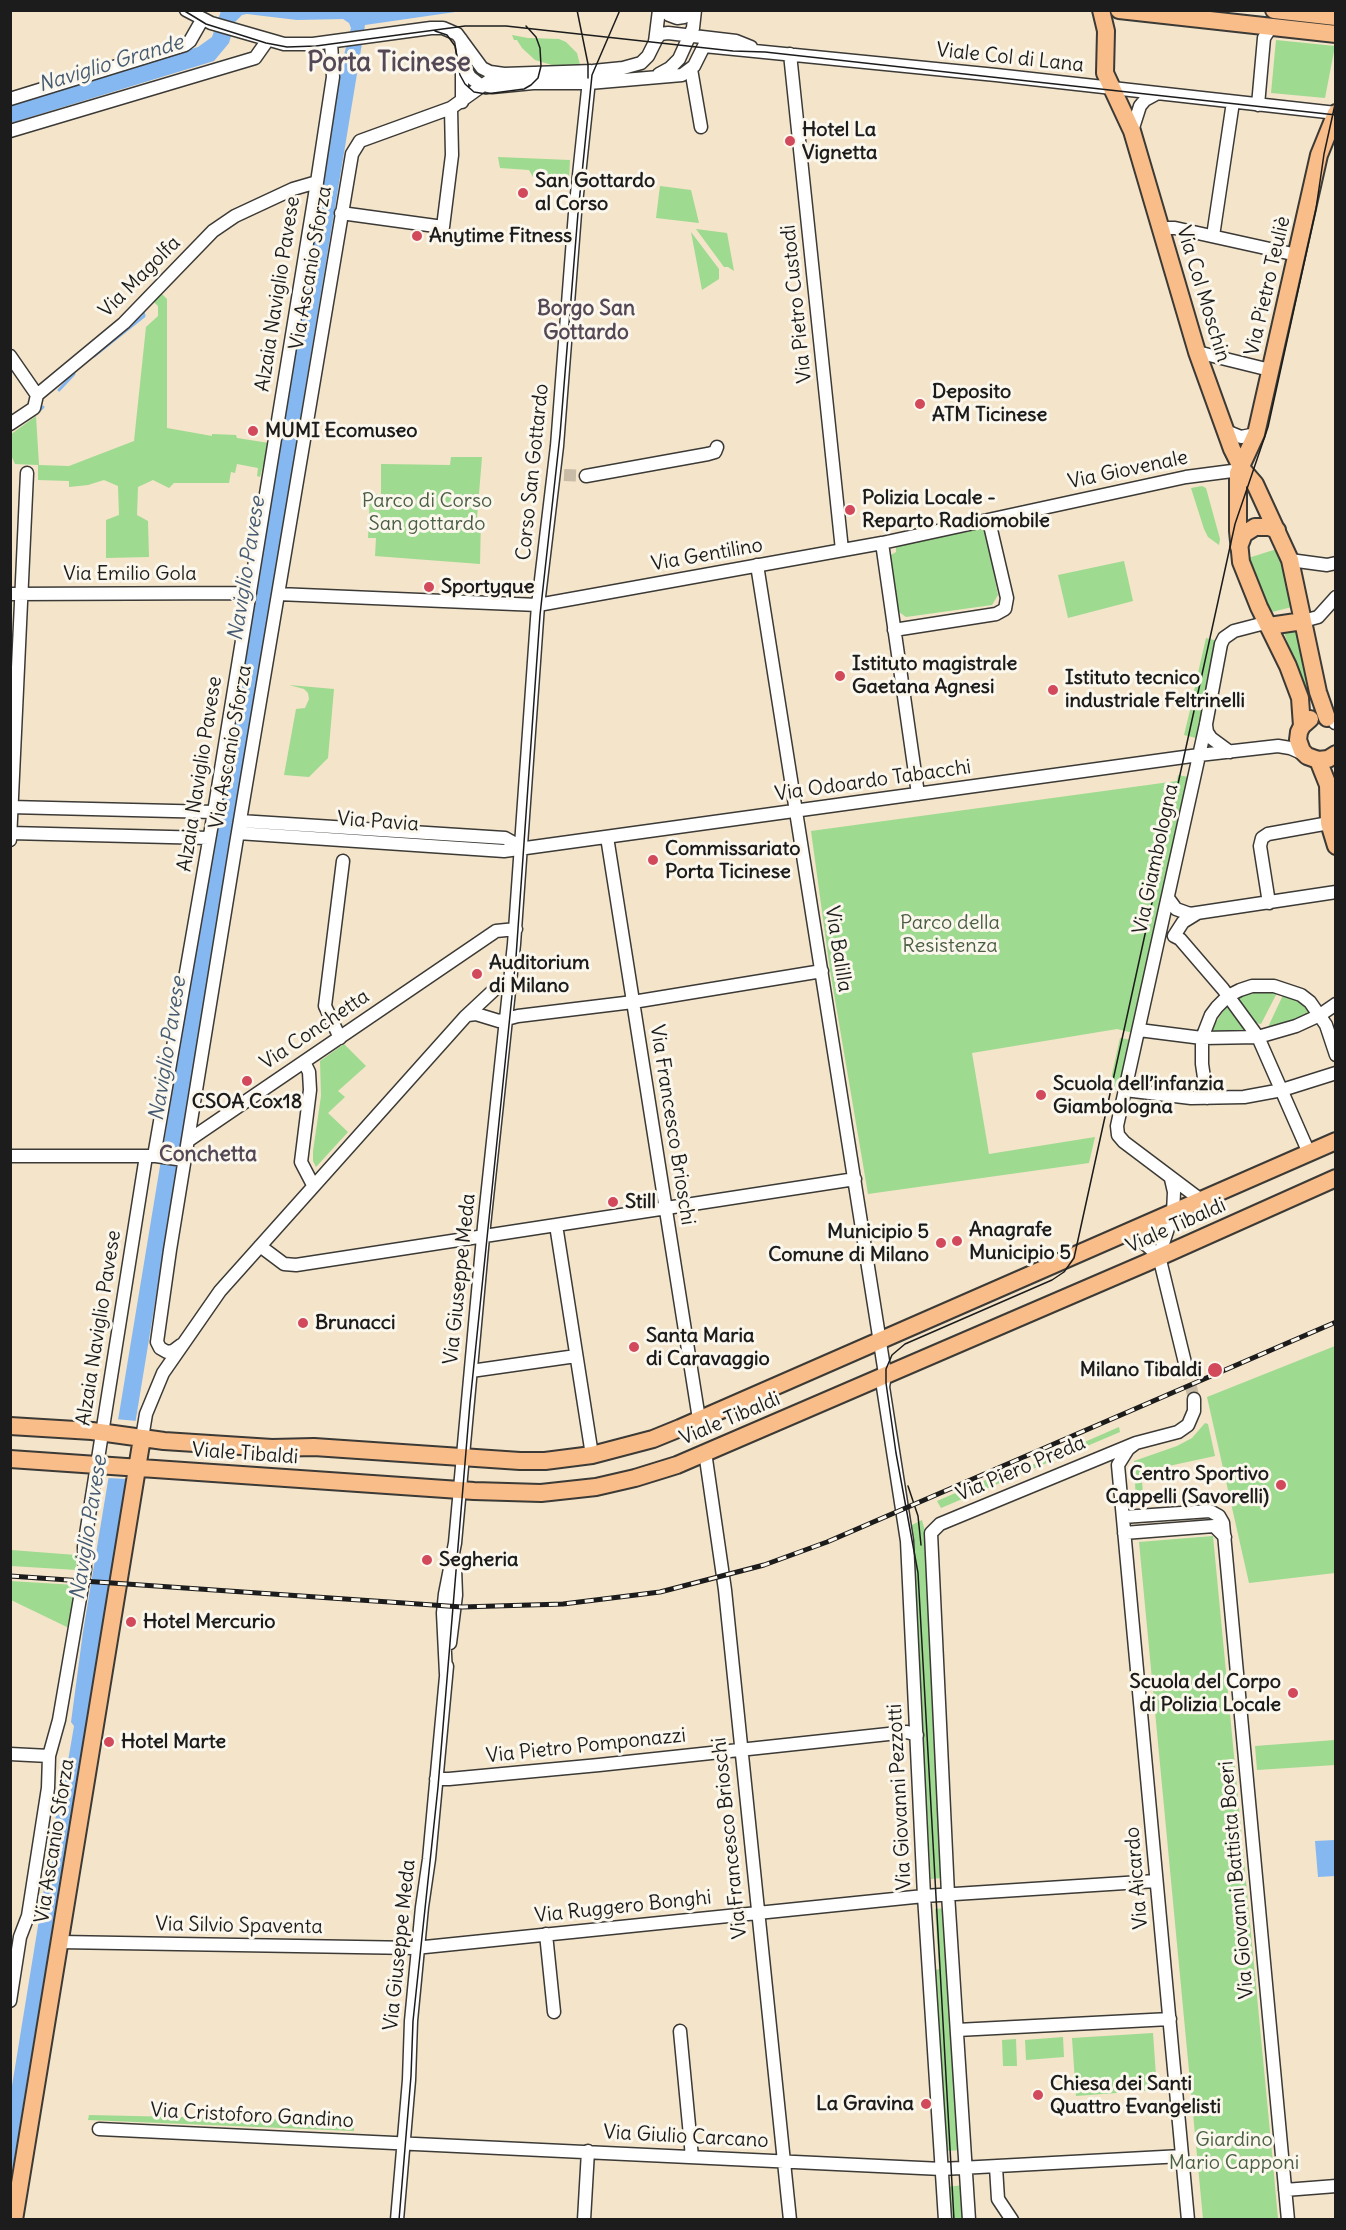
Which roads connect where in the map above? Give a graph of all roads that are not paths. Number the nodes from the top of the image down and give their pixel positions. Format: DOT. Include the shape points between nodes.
graph roads {
  1 [pos="186,10"];
  2 [pos="659,10"];
  3 [pos="664,10"];
  4 [pos="694,10"];
  5 [pos="1101,10"];
  6 [pos="1119,10"];
  7 [pos="1335,17"];
  8 [pos="1273,19"];
  9 [pos="207,22"];
  10 [pos="1335,34"];
  11 [pos="690,36"];
  12 [pos="461,39"];
  13 [pos="267,41"];
  14 [pos="655,41"];
  15 [pos="331,42"];
  16 [pos="705,42"];
  17 [pos="790,54"];
  18 [pos="464,58"];
  19 [pos="691,69"];
  20 [pos="504,74"];
  21 [pos="590,77"];
  22 [pos="643,78"];
  23 [pos="488,86"];
  24 [pos="1112,89"];
  25 [pos="1156,94"];
  26 [pos="10,99"];
  27 [pos="1233,102"];
  28 [pos="1258,105"];
  29 [pos="459,107"];
  30 [pos="1335,113"];
  31 [pos="701,127"];
  32 [pos="10,131"];
  33 [pos="1132,131"];
  34 [pos="317,182"];
  35 [pos="341,213"];
  36 [pos="1162,231"];
  37 [pos="1213,236"];
  38 [pos="1297,255"];
  39 [pos="1197,352"];
  40 [pos="10,356"];
  41 [pos="1270,370"];
  42 [pos="38,395"];
  43 [pos="10,424"];
  44 [pos="1226,431"];
  45 [pos="1256,434"];
  46 [pos="717,447"];
  47 [pos="1240,467"];
  48 [pos="27,473"];
  49 [pos="586,476"];
  50 [pos="989,521"];
  51 [pos="1277,530"];
  52 [pos="882,543"];
  53 [pos="1239,548"];
  54 [pos="842,550"];
  55 [pos="1290,560"];
  56 [pos="757,565"];
  57 [pos="1334,566"];
  58 [pos="249,593"];
  59 [pos="16,594"];
  60 [pos="278,594"];
  61 [pos="1335,597"];
  62 [pos="538,605"];
  63 [pos="1303,621"];
  64 [pos="1269,626"];
  65 [pos="894,630"];
  66 [pos="1331,720"];
  67 [pos="1206,724"];
  68 [pos="1301,729"];
  69 [pos="1278,746"];
  70 [pos="1230,752"];
  71 [pos="1335,753"];
  72 [pos="1199,755"];
  73 [pos="1312,758"];
  74 [pos="1332,782"];
  75 [pos="918,794"];
  76 [pos="11,807"];
  77 [pos="795,811"];
  78 [pos="214,812"];
  79 [pos="1329,823"];
  80 [pos="239,827"];
  81 [pos="11,833"];
  82 [pos="608,837"];
  83 [pos="209,838"];
  84 [pos="10,840"];
  85 [pos="1335,846"];
  86 [pos="521,847"];
  87 [pos="342,861"];
  88 [pos="1335,892"];
  89 [pos="1168,898"];
  90 [pos="1269,903"];
  91 [pos="1198,914"];
  92 [pos="516,929"];
  93 [pos="1174,936"];
  94 [pos="1157,945"];
  95 [pos="822,971"];
  96 [pos="510,984"];
  97 [pos="1228,996"];
  98 [pos="633,1002"];
  99 [pos="1335,1004"];
  100 [pos="468,1015"];
  101 [pos="1320,1015"];
  102 [pos="507,1018"];
  103 [pos="1139,1029"];
  104 [pos="1258,1037"];
  105 [pos="340,1038"];
  106 [pos="1202,1038"];
  107 [pos="1335,1055"];
  108 [pos="304,1062"];
  109 [pos="1335,1073"];
  110 [pos="1125,1090"];
  111 [pos="1282,1090"];
  112 [pos="1207,1098"];
  113 [pos="189,1140"];
  114 [pos="1335,1141"];
  115 [pos="1309,1153"];
  116 [pos="10,1156"];
  117 [pos="153,1156"];
  118 [pos="180,1159"];
  119 [pos="1335,1178"];
  120 [pos="855,1179"];
  121 [pos="1171,1179"];
  122 [pos="313,1185"];
  123 [pos="1201,1200"];
  124 [pos="666,1208"];
  125 [pos="1173,1213"];
  126 [pos="556,1225"];
  127 [pos="1130,1231"];
  128 [pos="483,1236"];
  129 [pos="260,1246"];
  130 [pos="1159,1256"];
  131 [pos="879,1340"];
  132 [pos="181,1345"];
  133 [pos="576,1356"];
  134 [pos="1186,1367"];
  135 [pos="471,1371"];
  136 [pos="885,1374"];
  137 [pos="1194,1399"];
  138 [pos="699,1419"];
  139 [pos="10,1426"];
  140 [pos="106,1433"];
  141 [pos="138,1438"];
  142 [pos="1136,1443"];
  143 [pos="705,1452"];
  144 [pos="592,1455"];
  145 [pos="463,1457"];
  146 [pos="10,1459"];
  147 [pos="1096,1459"];
  148 [pos="1118,1465"];
  149 [pos="101,1466"];
  150 [pos="134,1468"];
  151 [pos="460,1490"];
  152 [pos="1123,1517"];
  153 [pos="1124,1533"];
  154 [pos="1225,1537"];
  155 [pos="917,1735"];
  156 [pos="740,1750"];
  157 [pos="10,1754"];
  158 [pos="49,1756"];
  159 [pos="436,1779"];
  160 [pos="1156,1881"];
  161 [pos="948,1894"];
  162 [pos="924,1896"];
  163 [pos="757,1913"];
  164 [pos="16,1934"];
  165 [pos="546,1934"];
  166 [pos="60,1942"];
  167 [pos="418,1948"];
  168 [pos="10,2001"];
  169 [pos="554,2012"];
  170 [pos="1170,2019"];
  171 [pos="957,2030"];
  172 [pos="680,2031"];
  173 [pos="99,2129"];
  174 [pos="404,2142"];
  175 [pos="588,2151"];
  176 [pos="1182,2156"];
  177 [pos="692,2157"];
  178 [pos="784,2161"];
  179 [pos="996,2167"];
  180 [pos="942,2169"];
  181 [pos="966,2169"];
  182 [pos="1335,2186"];
  183 [pos="1285,2190"];
  184 [pos="1011,2218"];
  185 [pos="14,2220"];
  186 [pos="397,2220"];
  187 [pos="584,2220"];
  188 [pos="790,2220"];
  189 [pos="945,2220"];
  190 [pos="969,2220"];
  191 [pos="1188,2220"];
  192 [pos="1288,2220"];
  1 -- 9 [label="street"];
  2 -- 14 [label="street"];
  3 -- 4 [label="street" via="676,18"];
  4 -- 11 [label="street"];
  5 -- 24 [label="main road, Via Col Moschin" via="1106,31 1105,73"];
  6 -- 8 [label="main road"];
  7 -- 8 [label="main road"];
  8 -- 10 [label="main road"];
  8 -- 28 [label="street" via="1264,38"];
  9 -- 13 [label="street"];
  9 -- 26 [label="street" via="185,45"];
  11 -- 14 [label="street, Viale Col di Lana" via="665,33"];
  11 -- 16 [label="street, Viale Col di Lana"];
  11 -- 22 [label="street" via="676,64 664,73"];
  12 -- 15 [label="street" via="452,31 432,28"];
  12 -- 18 [label="street"];
  12 -- 20 [label="street" via="482,68"];
  13 -- 15 [label="street" via="294,45"];
  13 -- 32 [label="street" via="255,58"];
  14 -- 21 [label="street" via="641,63"];
  15 -- 34 [label="street, Alzaia Naviglio Pavese" via="333,77"];
  16 -- 17 [label="street, Viale Col di Lana" via="736,41 757,50"];
  16 -- 19 [label="street"];
  17 -- 24 [label="street, Viale Col di Lana"];
  17 -- 54 [label="street, Via Pietro Custodi"];
  18 -- 23 [label="street" via="470,77"];
  18 -- 29 [label="street"];
  19 -- 22 [label="street" via="682,75"];
  19 -- 31 [label="street"];
  20 -- 21 [label="street"];
  20 -- 23 [label="street"];
  21 -- 22 [label="street"];
  21 -- 23 [label="street"];
  21 -- 62 [label="street, Corso San Gottardo" via="575,213 559,474"];
  23 -- 29 [label="street"];
  24 -- 25 [label="street, Viale Col di Lana"];
  24 -- 33 [label="main road, Via Col Moschin"];
  25 -- 27 [label="street, Viale Col di Lana"];
  25 -- 33 [label="street" via="1140,106"];
  27 -- 28 [label="street, Viale Col di Lana"];
  27 -- 37 [label="street"];
  28 -- 30 [label="street, Viale Col di Lana"];
  29 -- 35 [label="street, Via Ascanio Sforza" via="360,141 354,148"];
  29 -- 35 [label="street" via="443,227"];
  30 -- 38 [label="main road, Via Pietro Teuliè" via="1320,149"];
  33 -- 36 [label="main road, Via Col Moschin"];
  34 -- 42 [label="street, Via Magolfa" via="235,216 213,231 124,323"];
  34 -- 58 [label="street, Alzaia Naviglio Pavese"];
  35 -- 60 [label="street, Via Ascanio Sforza"];
  36 -- 37 [label="street" via="1171,228"];
  36 -- 39 [label="main road, Via Col Moschin"];
  37 -- 38 [label="street"];
  38 -- 41 [label="main road, Via Pietro Teuliè"];
  39 -- 41 [label="street"];
  39 -- 44 [label="main road, Via Col Moschin"];
  40 -- 42 [label="street"];
  41 -- 45 [label="main road, Via Pietro Teuliè"];
  42 -- 43 [label="street, Via Magolfa" via="34,408"];
  44 -- 45 [label="street" via="1241,437"];
  44 -- 47 [label="main road, Via Col Moschin"];
  45 -- 47 [label="main road, Via Pietro Teuliè"];
  46 -- 49 [label="street" via="708,454"];
  47 -- 50 [label="street, Via Giovenale"];
  47 -- 51 [label="main road" via="1255,484"];
  47 -- 53 [label="main road"];
  48 -- 59 [label="street"];
  50 -- 52 [label="street, Via Giovenale"];
  50 -- 65 [label="street" via="1007,598 1005,609 996,614"];
  51 -- 53 [label="main road" via="1255,526 1244,534"];
  51 -- 55 [label="main road"];
  52 -- 54 [label="street, Via Gentilino"];
  52 -- 65 [label="street"];
  53 -- 64 [label="main road" via="1245,576"];
  54 -- 56 [label="street, Via Gentilino"];
  55 -- 57 [label="street"];
  55 -- 63 [label="main road"];
  56 -- 62 [label="street, Via Gentilino"];
  56 -- 77 [label="street, Via Balilla"];
  58 -- 59 [label="street, Via Emilio Gola"];
  58 -- 78 [label="street, Alzaia Naviglio Pavese"];
  59 -- 76 [label="street"];
  60 -- 62 [label="street, Via Gentilino"];
  60 -- 80 [label="street, Via Ascanio Sforza"];
  61 -- 63 [label="street" via="1318,617"];
  62 -- 86 [label="street, Corso San Gottardo"];
  63 -- 64 [label="main road"];
  63 -- 66 [label="main road" via="1318,692"];
  64 -- 67 [label="street, Via Giambologna" via="1261,624 1234,631 1224,638"];
  64 -- 68 [label="main road" via="1298,693"];
  65 -- 75 [label="street"];
  66 -- 68 [label="main road" via="1314,718"];
  67 -- 70 [label="street" via="1211,738"];
  67 -- 72 [label="street, Via Giambologna"];
  68 -- 69 [label="street, Via Odoardo Tabacchi"];
  68 -- 73 [label="main road" via="1299,746"];
  69 -- 70 [label="street, Via Odoardo Tabacchi"];
  69 -- 73 [label="street, Via Odoardo Tabacchi"];
  70 -- 72 [label="street, Via Odoardo Tabacchi"];
  71 -- 73 [label="main road" via="1328,759"];
  72 -- 75 [label="street, Via Odoardo Tabacchi"];
  72 -- 89 [label="street, Via Giambologna"];
  73 -- 74 [label="main road"];
  74 -- 79 [label="main road"];
  75 -- 77 [label="street, Via Odoardo Tabacchi"];
  76 -- 78 [label="street"];
  76 -- 81 [label="street"];
  77 -- 82 [label="street, Via Odoardo Tabacchi"];
  77 -- 95 [label="street, Via Balilla"];
  78 -- 83 [label="street, Alzaia Naviglio Pavese"];
  79 -- 85 [label="main road"];
  79 -- 90 [label="street" via="1262,838"];
  80 -- 86 [label="street, Via Pavia" via="468,842 505,838"];
  80 -- 113 [label="street, Via Ascanio Sforza"];
  81 -- 83 [label="street"];
  81 -- 84 [label="street"];
  82 -- 86 [label="street, Via Odoardo Tabacchi"];
  82 -- 98 [label="street, Via Francesco Brioschi"];
  83 -- 117 [label="street, Alzaia Naviglio Pavese"];
  86 -- 92 [label="street, Corso San Gottardo"];
  87 -- 105 [label="street" via="325,1006"];
  88 -- 90 [label="street"];
  89 -- 91 [label="street" via="1182,912"];
  89 -- 94 [label="street, Via Giambologna"];
  90 -- 91 [label="street"];
  91 -- 93 [label="street" via="1183,922"];
  92 -- 96 [label="street, Corso San Gottardo"];
  92 -- 105 [label="street, Via Conchetta" via="496,932"];
  93 -- 94 [label="street"];
  93 -- 97 [label="street"];
  94 -- 103 [label="street, Via Giambologna"];
  95 -- 98 [label="street"];
  95 -- 120 [label="street, Via Balilla"];
  96 -- 100 [label="street" via="495,989"];
  96 -- 102 [label="street, Via Giuseppe Meda"];
  97 -- 101 [label="street" via="1252,986 1274,986 1301,995"];
  97 -- 104 [label="street"];
  97 -- 106 [label="street" via="1211,1015"];
  98 -- 102 [label="street"];
  98 -- 124 [label="street, Via Francesco Brioschi"];
  99 -- 101 [label="street"];
  100 -- 102 [label="street" via="499,1021"];
  100 -- 122 [label="street"];
  101 -- 104 [label="street"];
  101 -- 107 [label="street"];
  102 -- 128 [label="street, Via Giuseppe Meda"];
  103 -- 106 [label="street"];
  103 -- 110 [label="street, Via Giambologna"];
  104 -- 106 [label="street"];
  104 -- 111 [label="street"];
  105 -- 108 [label="street, Via Conchetta"];
  106 -- 112 [label="street"];
  108 -- 113 [label="street, Via Conchetta"];
  108 -- 122 [label="street" via="310,1090 301,1162"];
  109 -- 111 [label="street"];
  110 -- 112 [label="street"];
  110 -- 121 [label="street, Via Giambologna" via="1118,1135"];
  111 -- 112 [label="street"];
  111 -- 115 [label="street"];
  113 -- 118 [label="street"];
  114 -- 115 [label="main road, Viale Tibaldi"];
  115 -- 123 [label="main road, Viale Tibaldi"];
  116 -- 117 [label="street"];
  117 -- 118 [label="street"];
  117 -- 140 [label="street, Alzaia Naviglio Pavese"];
  118 -- 132 [label="street" via="157,1340 167,1352"];
  119 -- 130 [label="main road, Viale Tibaldi"];
  120 -- 124 [label="street"];
  120 -- 131 [label="street, Via Balilla"];
  121 -- 123 [label="street"];
  121 -- 125 [label="street"];
  122 -- 129 [label="street"];
  123 -- 125 [label="main road, Viale Tibaldi"];
  124 -- 126 [label="street"];
  124 -- 138 [label="street, Via Francesco Brioschi"];
  125 -- 127 [label="main road, Viale Tibaldi"];
  125 -- 130 [label="street"];
  126 -- 128 [label="street"];
  126 -- 133 [label="street"];
  127 -- 130 [label="street"];
  127 -- 131 [label="main road, Viale Tibaldi"];
  128 -- 129 [label="street" via="296,1265 284,1264"];
  128 -- 135 [label="street, Via Giuseppe Meda"];
  129 -- 132 [label="street" via="220,1291"];
  130 -- 134 [label="street"];
  130 -- 136 [label="main road, Viale Tibaldi"];
  131 -- 136 [label="street, Via Giovanni Pezzotti"];
  131 -- 138 [label="main road, Viale Tibaldi"];
  132 -- 141 [label="street" via="163,1373"];
  133 -- 135 [label="street"];
  133 -- 144 [label="street"];
  135 -- 145 [label="street, Via Giuseppe Meda"];
  136 -- 143 [label="main road, Viale Tibaldi"];
  136 -- 155 [label="street, Via Giovanni Pezzotti" via="883,1387 907,1541"];
  137 -- 142 [label="street, Via Piero Preda" via="1188,1425 1178,1432"];
  138 -- 144 [label="main road, Viale Tibaldi" via="653,1439"];
  139 -- 140 [label="main road, Viale Tibaldi"];
  140 -- 141 [label="main road, Viale Tibaldi"];
  140 -- 149 [label="street, Alzaia Naviglio Pavese"];
  141 -- 145 [label="main road, Viale Tibaldi"];
  141 -- 150 [label="main road, Via Ascanio Sforza"];
  142 -- 147 [label="street, Via Piero Preda"];
  142 -- 148 [label="street"];
  143 -- 151 [label="main road, Viale Tibaldi" via="635,1478 596,1487 541,1492"];
  143 -- 156 [label="street, Via Francesco Brioschi" via="724,1580"];
  144 -- 145 [label="main road, Viale Tibaldi" via="545,1461"];
  145 -- 151 [label="street, Via Giuseppe Meda"];
  146 -- 149 [label="main road, Viale Tibaldi"];
  147 -- 148 [label="street"];
  147 -- 161 [label="street, Via Piero Preda" via="940,1524 932,1533"];
  148 -- 152 [label="street, Via Aicardo"];
  149 -- 150 [label="main road, Viale Tibaldi"];
  149 -- 158 [label="street, Alzaia Naviglio Pavese" via="84,1547 83,1578 59,1720"];
  150 -- 151 [label="main road, Viale Tibaldi"];
  150 -- 166 [label="main road, Via Ascanio Sforza"];
  151 -- 159 [label="street, Via Giuseppe Meda" via="443,1613 446,1674"];
  152 -- 153 [label="street, Via Aicardo"];
  152 -- 154 [label="street" via="1210,1511 1224,1523"];
  153 -- 154 [label="street" via="1214,1526"];
  153 -- 160 [label="street, Via Aicardo"];
  154 -- 183 [label="street, Via Giovanni Battista Boeri"];
  155 -- 156 [label="street, Via Pietro Pomponazzi" via="907,1732"];
  155 -- 162 [label="street, Via Giovanni Pezzotti"];
  156 -- 159 [label="street, Via Pietro Pomponazzi"];
  156 -- 163 [label="street, Via Francesco Brioschi"];
  157 -- 158 [label="street"];
  158 -- 164 [label="street, Alzaia Naviglio Pavese" via="28,1916"];
  159 -- 167 [label="street, Via Giuseppe Meda"];
  160 -- 161 [label="street, Via Ruggero Bonghi"];
  160 -- 170 [label="street, Via Aicardo"];
  161 -- 162 [label="street, Via Ruggero Bonghi"];
  161 -- 171 [label="street"];
  162 -- 163 [label="street, Via Ruggero Bonghi"];
  162 -- 180 [label="street, Via Giovanni Pezzotti"];
  163 -- 165 [label="street, Via Ruggero Bonghi"];
  163 -- 178 [label="street, Via Francesco Brioschi"];
  164 -- 168 [label="street, Alzaia Naviglio Pavese"];
  165 -- 167 [label="street, Via Ruggero Bonghi"];
  165 -- 169 [label="street"];
  166 -- 167 [label="street, Via Silvio Spaventa"];
  166 -- 185 [label="main road, Via Ascanio Sforza"];
  167 -- 174 [label="street, Via Giuseppe Meda"];
  170 -- 171 [label="street"];
  170 -- 176 [label="street, Via Aicardo"];
  171 -- 181 [label="street"];
  172 -- 177 [label="street"];
  173 -- 174 [label="street, Via Cristoforo Gandino"];
  174 -- 175 [label="street, Via Giulio Carcano"];
  174 -- 186 [label="street, Via Giuseppe Meda"];
  175 -- 177 [label="street, Via Giulio Carcano"];
  175 -- 187 [label="street"];
  176 -- 179 [label="street"];
  176 -- 191 [label="street, Via Aicardo"];
  177 -- 178 [label="street, Via Giulio Carcano"];
  178 -- 180 [label="street, Via Giulio Carcano"];
  178 -- 188 [label="street, Via Francesco Brioschi"];
  179 -- 181 [label="street, Via Giulio Carcano"];
  179 -- 184 [label="street" via="998,2199"];
  180 -- 181 [label="street, Via Giulio Carcano"];
  180 -- 189 [label="street, Via Giovanni Pezzotti"];
  181 -- 190 [label="street"];
  182 -- 183 [label="street"];
  183 -- 192 [label="street, Via Giovanni Battista Boeri"];
}
